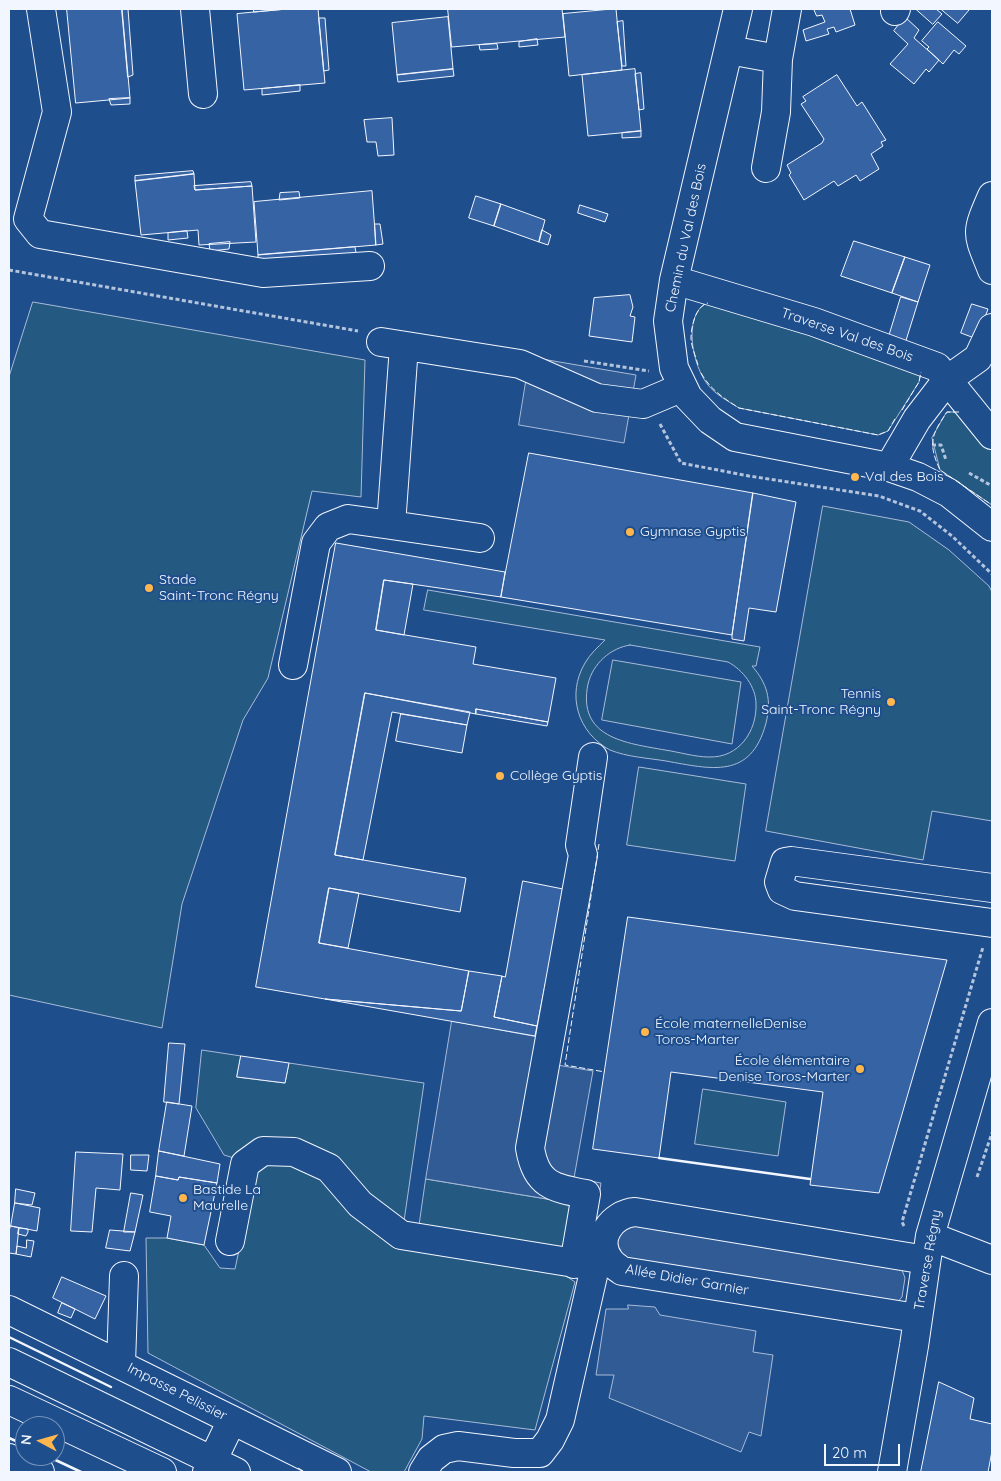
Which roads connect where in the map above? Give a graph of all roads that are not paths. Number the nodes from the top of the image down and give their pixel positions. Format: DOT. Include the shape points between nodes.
graph roads {
  1 [pos="41,9"];
  2 [pos="195,9"];
  3 [pos="786,9"];
  4 [pos="733,31"];
  5 [pos="779,52"];
  6 [pos="203,94"];
  7 [pos="766,168"];
  8 [pos="992,196"];
  9 [pos="370,266"];
  10 [pos="992,270"];
  11 [pos="674,280"];
  12 [pos="992,328"];
  13 [pos="947,380"];
  14 [pos="683,388"];
  15 [pos="992,435"];
  16 [pos="890,467"];
  17 [pos="391,525"];
  18 [pos="992,527"];
  19 [pos="480,538"];
  20 [pos="293,665"];
  21 [pos="594,758"];
  22 [pos="992,888"];
  23 [pos="992,924"];
  24 [pos="991,1035"];
  25 [pos="230,1242"];
  26 [pos="928,1248"];
  27 [pos="992,1260"];
  28 [pos="584,1265"];
  29 [pos="622,1271"];
  30 [pos="124,1276"];
  31 [pos="9,1310"];
  32 [pos="918,1318"];
  33 [pos="9,1362"];
  34 [pos="121,1364"];
  35 [pos="9,1374"];
  36 [pos="9,1400"];
  37 [pos="232,1420"];
  38 [pos="65,1441"];
  39 [pos="9,1458"];
  40 [pos="214,1470"];
  41 [pos="40,1472"];
  42 [pos="132,1472"];
  43 [pos="162,1472"];
  44 [pos="337,1472"];
  45 [pos="423,1472"];
  46 [pos="892,1472"];
  1 -- 9 [label="street" via="57,112 28,219 40,234 263,273"];
  2 -- 6 [label="street"];
  3 -- 5 [label="street"];
  4 -- 5 [label="street"];
  4 -- 11 [label="street, Chemin du Val des Bois"];
  5 -- 7 [label="street" via="776,112"];
  8 -- 10 [label="street" via="979,227 980,239"];
  11 -- 13 [label="street, Traverse Val des Bois" via="814,322 937,367"];
  11 -- 14 [label="street, Chemin du Val des Bois" via="668,321 674,368"];
  12 -- 13 [label="street" via="978,358"];
  13 -- 15 [label="street, Traverse Val des Bois"];
  13 -- 16 [label="street" via="917,419"];
  14 -- 16 [label="street, Chemin du Val des Bois" via="710,420 735,437"];
  14 -- 17 [label="street" via="643,404 597,398 520,364 382,340"];
  16 -- 18 [label="street, Chemin du Val des Bois" via="949,493"];
  17 -- 19 [label="street"];
  17 -- 20 [label="street" via="348,519 328,526 316,543"];
  21 -- 28 [label="street" via="580,845 583,855 530,1148 532,1163 554,1188 586,1194"];
  22 -- 23 [label="street" via="791,861 785,862 779,882 782,890 795,896"];
  24 -- 26 [label="street, Traverse Régny"];
  25 -- 28 [label="street" via="245,1164 264,1151 294,1152 329,1168 360,1204 402,1236"];
  26 -- 27 [label="street, Allée Didier Garnier"];
  26 -- 29 [label="street, Allée Didier Garnier" via="635,1212 624,1213 614,1219 604,1239 610,1261"];
  26 -- 32 [label="street, Traverse Régny"];
  28 -- 29 [label="street"];
  28 -- 45 [label="street" via="560,1420 550,1440 540,1452 514,1453 458,1446 444,1449 431,1458"];
  29 -- 32 [label="street, Allée Didier Garnier"];
  30 -- 34 [label="street, Impasse Pelissier"];
  31 -- 34 [label="street"];
  32 -- 46 [label="street, Traverse Régny"];
  33 -- 40 [label="street"];
  34 -- 37 [label="street, Impasse Pelissier"];
  35 -- 40 [label="street"];
  36 -- 43 [label="street"];
  37 -- 40 [label="street, Impasse Pelissier"];
  37 -- 44 [label="street"];
  38 -- 42 [label="street"];
  39 -- 41 [label="street"];
}
